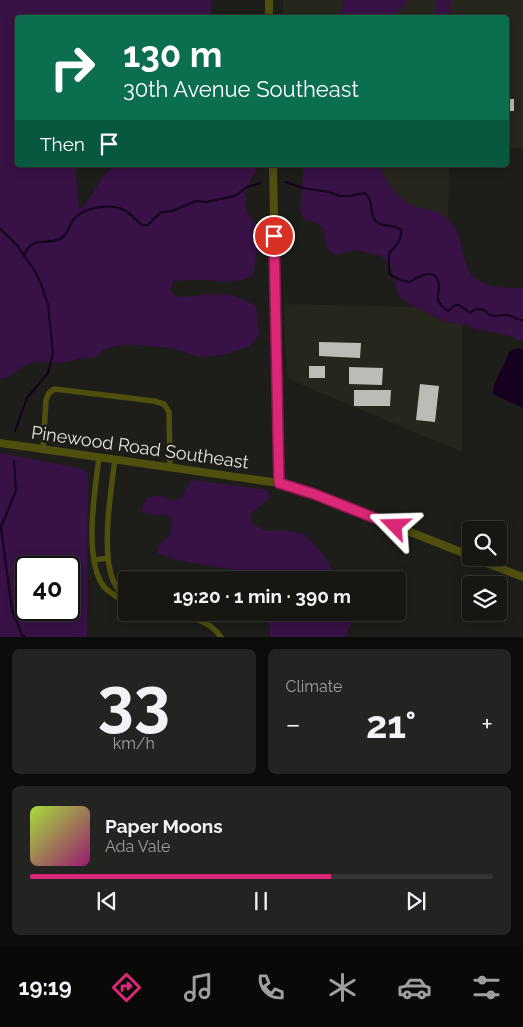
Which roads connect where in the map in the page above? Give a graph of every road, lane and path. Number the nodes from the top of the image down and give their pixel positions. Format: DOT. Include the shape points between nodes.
graph roads {
  1 [pos="268,0"];
  2 [pos="269,15"];
  3 [pos="273,167"];
  4 [pos="0,443"];
  5 [pos="43,449"];
  6 [pos="99,457"];
  7 [pos="115,459"];
  8 [pos="170,466"];
  9 [pos="279,483"];
  10 [pos="462,553"];
  11 [pos="108,558"];
  12 [pos="94,560"];
  13 [pos="496,566"];
  14 [pos="523,577"];
  15 [pos="118,589"];
  16 [pos="118,596"];
  17 [pos="201,621"];
  18 [pos="221,637"];
  1 -- 2 [label="street"];
  3 -- 9 [label="street"];
  4 -- 5 [label="street, Pinewood Road Southeast"];
  5 -- 6 [label="street, Pinewood Road Southeast"];
  5 -- 8 [label="street" via="46,400 54,389 154,401 164,404 169,412"];
  6 -- 7 [label="street, Pinewood Road Southeast"];
  6 -- 12 [label="street" via="93,503"];
  7 -- 8 [label="street, Pinewood Road Southeast"];
  7 -- 11 [label="street"];
  8 -- 9 [label="street, Pinewood Road Southeast"];
  9 -- 10 [label="street, Pinewood Road Southeast"];
  11 -- 12 [label="street"];
  11 -- 15 [label="street" via="112,580"];
  12 -- 16 [label="street" via="105,588"];
  13 -- 14 [label="street, Pinewood Road Southeast"];
  17 -- 18 [label="street"];
}
